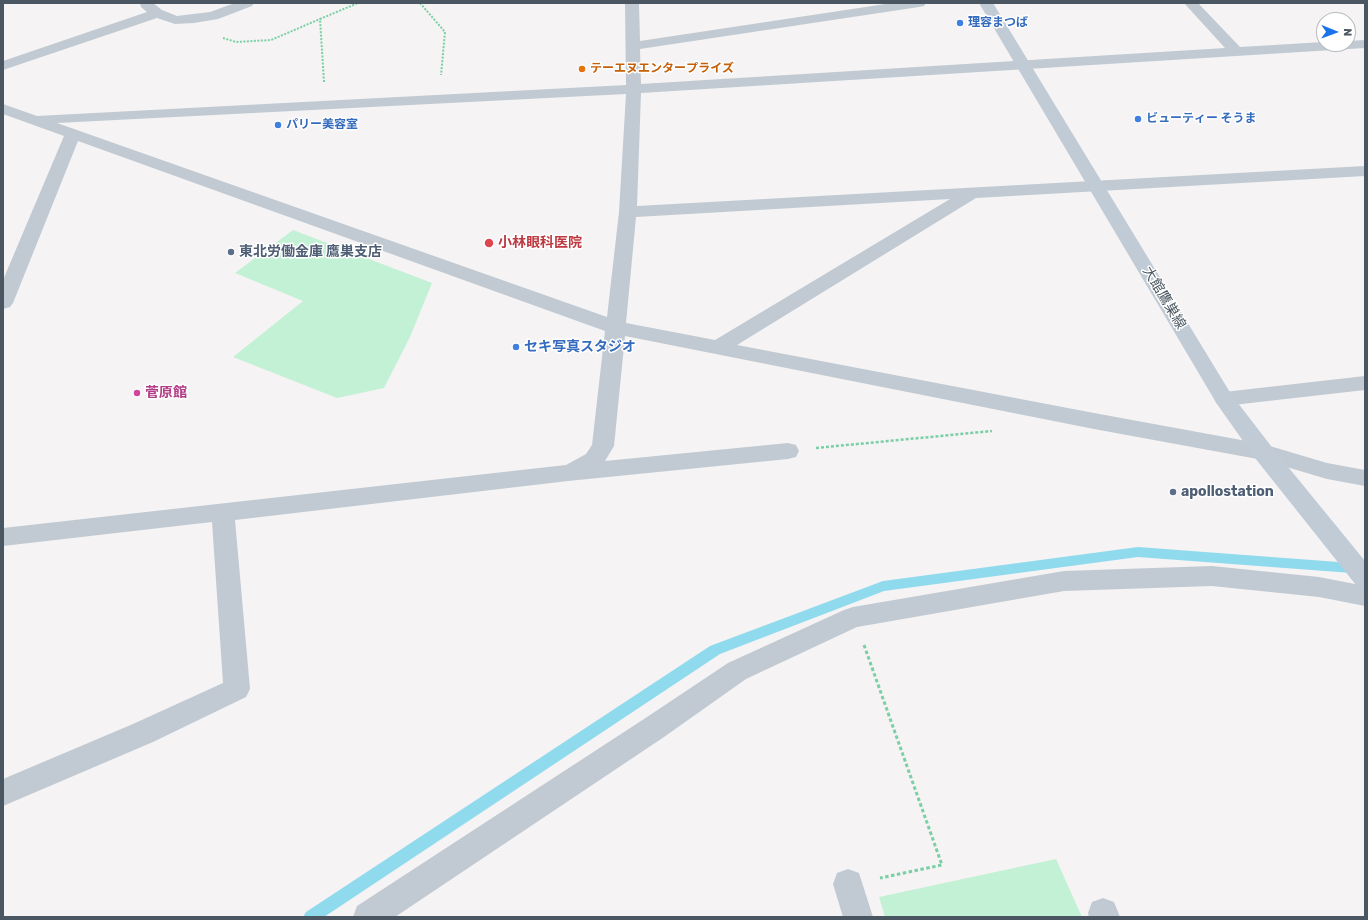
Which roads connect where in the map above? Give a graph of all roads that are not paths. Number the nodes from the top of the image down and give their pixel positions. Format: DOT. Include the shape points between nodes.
graph roads {
  1 [pos="145,3"];
  2 [pos="247,3"];
  3 [pos="632,3"];
  4 [pos="919,3"];
  5 [pos="986,3"];
  6 [pos="1191,3"];
  7 [pos="158,12"];
  8 [pos="1365,44"];
  9 [pos="633,46"];
  10 [pos="1235,51"];
  11 [pos="1022,65"];
  12 [pos="3,66"];
  13 [pos="634,88"];
  14 [pos="3,109"];
  15 [pos="32,120"];
  16 [pos="3,121"];
  17 [pos="73,133"];
  18 [pos="1365,171"];
  19 [pos="1097,186"];
  20 [pos="971,193"];
  21 [pos="628,212"];
  22 [pos="3,303"];
  23 [pos="617,328"];
  24 [pos="717,348"];
  25 [pos="1365,383"];
  26 [pos="1224,399"];
  27 [pos="788,451"];
  28 [pos="1263,452"];
  29 [pos="568,473"];
  30 [pos="1365,478"];
  31 [pos="223,512"];
  32 [pos="3,537"];
  33 [pos="1365,578"];
  34 [pos="1365,596"];
  35 [pos="3,793"];
  36 [pos="848,884"];
  37 [pos="368,917"];
  38 [pos="858,917"];
  1 -- 7 [label="street"];
  2 -- 7 [label="street" via="213,16 194,19 175,20"];
  3 -- 9 [label="street"];
  4 -- 9 [label="street"];
  5 -- 11 [label="main road, 大館鷹巣線"];
  6 -- 10 [label="street"];
  7 -- 12 [label="street"];
  8 -- 10 [label="street"];
  9 -- 13 [label="street"];
  10 -- 11 [label="street"];
  11 -- 13 [label="street"];
  11 -- 19 [label="main road, 大館鷹巣線"];
  13 -- 15 [label="street"];
  13 -- 21 [label="street"];
  14 -- 15 [label="street"];
  15 -- 16 [label="street"];
  15 -- 17 [label="street"];
  17 -- 22 [label="street"];
  17 -- 23 [label="street"];
  18 -- 19 [label="street"];
  19 -- 20 [label="street"];
  19 -- 26 [label="main road, 大館鷹巣線"];
  20 -- 21 [label="street"];
  20 -- 24 [label="street"];
  21 -- 23 [label="street"];
  23 -- 24 [label="street"];
  23 -- 29 [label="street" via="603,446 594,460"];
  24 -- 28 [label="street"];
  25 -- 26 [label="street"];
  26 -- 28 [label="main road, 大館鷹巣線"];
  27 -- 29 [label="street"];
  28 -- 30 [label="street" via="1327,471"];
  28 -- 33 [label="main road, 大館鷹巣線"];
  29 -- 31 [label="street"];
  31 -- 32 [label="street"];
  31 -- 35 [label="street" via="237,689"];
  34 -- 37 [label="street" via="1319,587 1212,576 1064,581 854,617 737,671"];
  36 -- 38 [label="street"];
}
